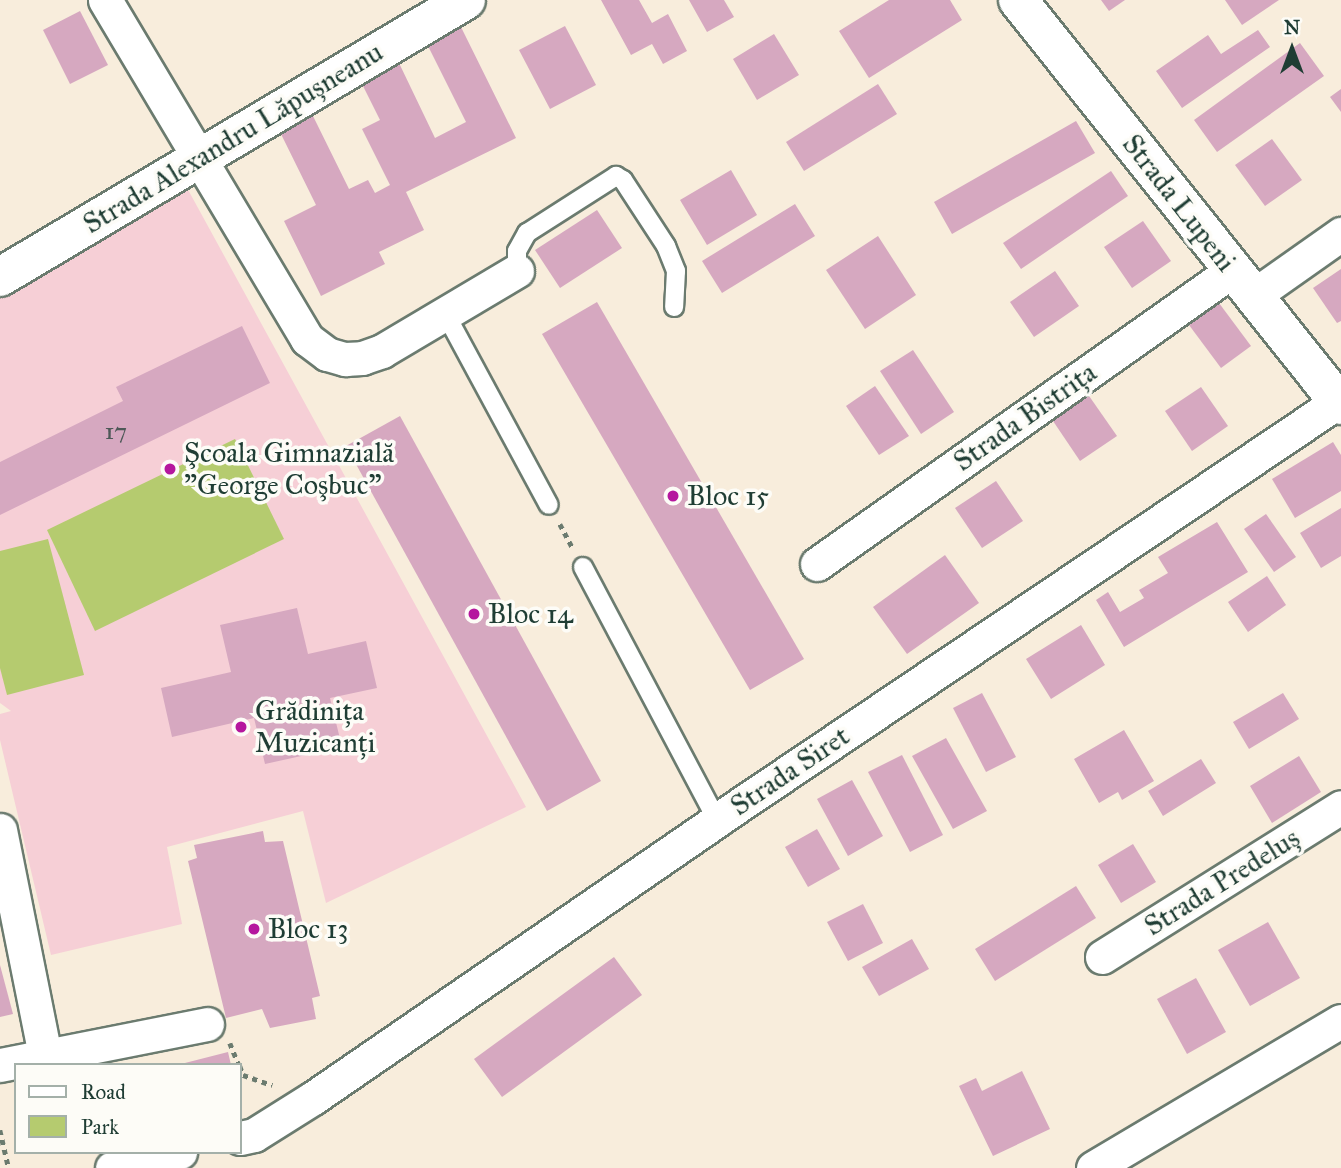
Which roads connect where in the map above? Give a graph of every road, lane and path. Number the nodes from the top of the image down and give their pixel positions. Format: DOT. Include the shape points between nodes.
graph roads {
  1 [pos="105,0"];
  2 [pos="466,0"];
  3 [pos="1018,0"];
  4 [pos="198,159"];
  5 [pos="1341,234"];
  6 [pos="517,271"];
  7 [pos="0,277"];
  8 [pos="1243,283"];
  9 [pos="674,307"];
  10 [pos="445,313"];
  11 [pos="1340,403"];
  12 [pos="550,505"];
  13 [pos="817,564"];
  14 [pos="583,567"];
  15 [pos="1341,807"];
  16 [pos="717,820"];
  17 [pos="0,830"];
  18 [pos="1102,957"];
  19 [pos="1341,1021"];
  20 [pos="207,1024"];
  21 [pos="46,1055"];
  22 [pos="0,1065"];
  23 [pos="0,1130"];
  24 [pos="242,1138"];
  25 [pos="172,1154"];
  26 [pos="9,1168"];
  27 [pos="112,1168"];
  28 [pos="1093,1168"];
  1 -- 4 [label="street"];
  2 -- 4 [label="street, Strada Alexandru Lăpușneanu"];
  3 -- 8 [label="street, Strada Lupeni"];
  4 -- 7 [label="street, Strada Alexandru Lăpușneanu"];
  4 -- 10 [label="street" via="307,338 327,354 345,359 372,355"];
  5 -- 8 [label="street, Strada Bistrița"];
  6 -- 9 [label="lane" via="517,251 527,233 616,176 666,246 676,271"];
  6 -- 10 [label="street"];
  8 -- 11 [label="street, Strada Lupeni"];
  8 -- 13 [label="street, Strada Bistrița"];
  10 -- 12 [label="lane"];
  11 -- 16 [label="street, Strada Siret"];
  12 -- 14 [label="path"];
  14 -- 16 [label="lane"];
  15 -- 18 [label="street, Strada Predeluș"];
  16 -- 24 [label="street, Strada Siret" via="313,1098 254,1135"];
  17 -- 21 [label="street"];
  19 -- 28 [label="street"];
  20 -- 21 [label="street"];
  21 -- 22 [label="street"];
  23 -- 26 [label="path"];
  25 -- 27 [label="street"];
}
